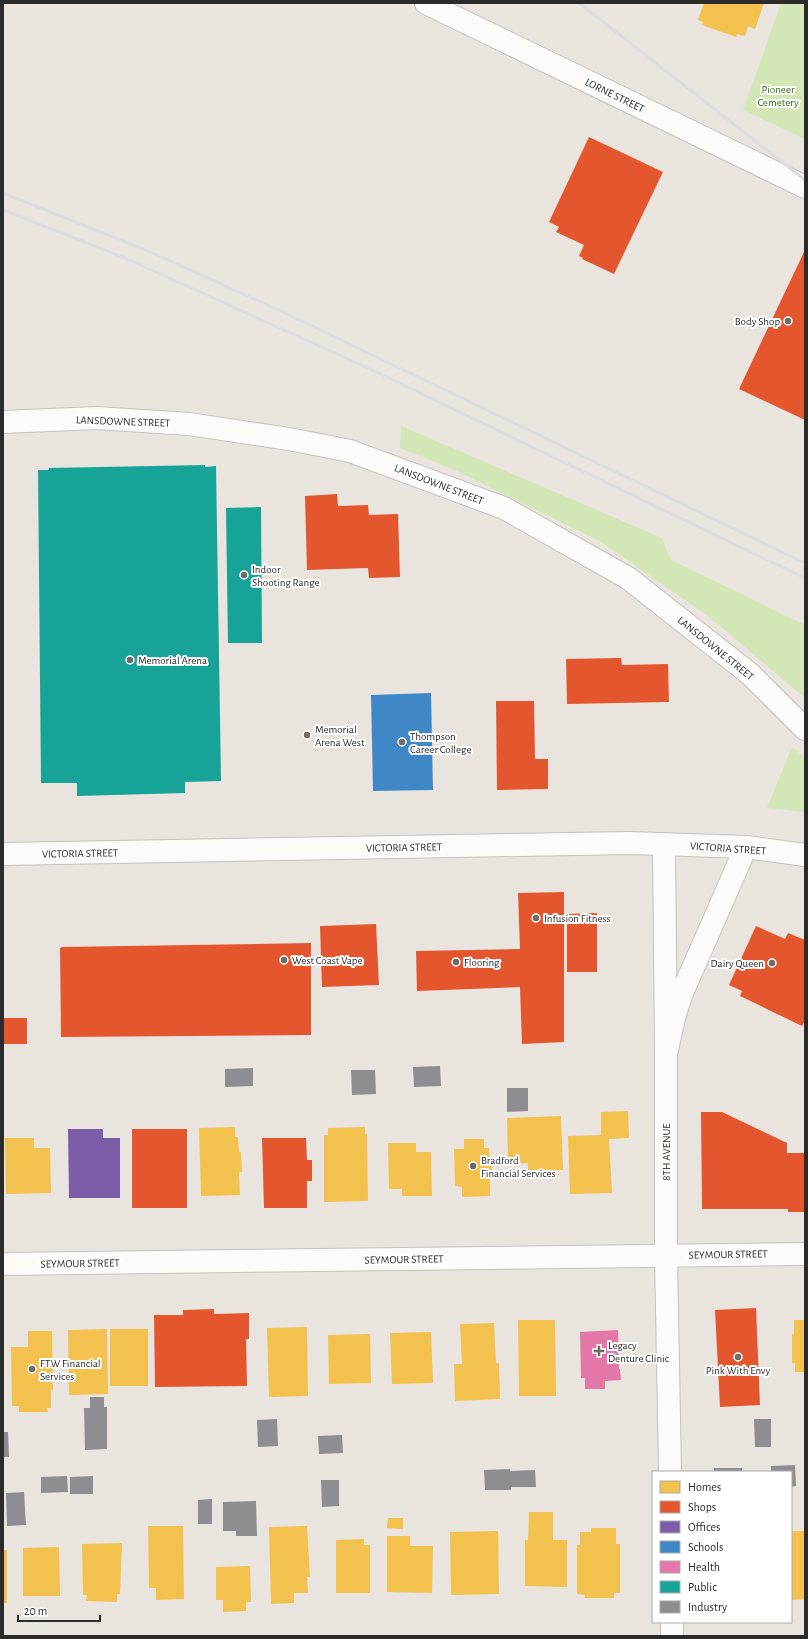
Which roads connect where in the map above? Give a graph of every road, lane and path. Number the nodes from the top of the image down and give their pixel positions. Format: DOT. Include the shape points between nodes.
graph roads {
  1 [pos="426,3"];
  2 [pos="805,187"];
  3 [pos="3,422"];
  4 [pos="805,729"];
  5 [pos="664,844"];
  6 [pos="746,847"];
  7 [pos="3,854"];
  8 [pos="805,855"];
  9 [pos="666,1054"];
  10 [pos="805,1254"];
  11 [pos="666,1255"];
  12 [pos="3,1264"];
  13 [pos="670,1471"];
  14 [pos="672,1623"];
  15 [pos="672,1636"];
  1 -- 2 [label="street, LORNE STREET"];
  3 -- 4 [label="street, LANSDOWNE STREET" via="97,418 189,424 289,438 350,451 504,508 628,578 750,674"];
  5 -- 6 [label="street, VICTORIA STREET"];
  5 -- 7 [label="street, VICTORIA STREET"];
  5 -- 9 [label="street"];
  6 -- 8 [label="street, VICTORIA STREET"];
  6 -- 9 [label="street, 8TH AVENUE" via="687,982 675,1014"];
  9 -- 11 [label="street, 8TH AVENUE"];
  10 -- 11 [label="street, SEYMOUR STREET"];
  11 -- 12 [label="street, SEYMOUR STREET"];
  11 -- 13 [label="street, 8TH AVENUE"];
  14 -- 15 [label="street"];
}
